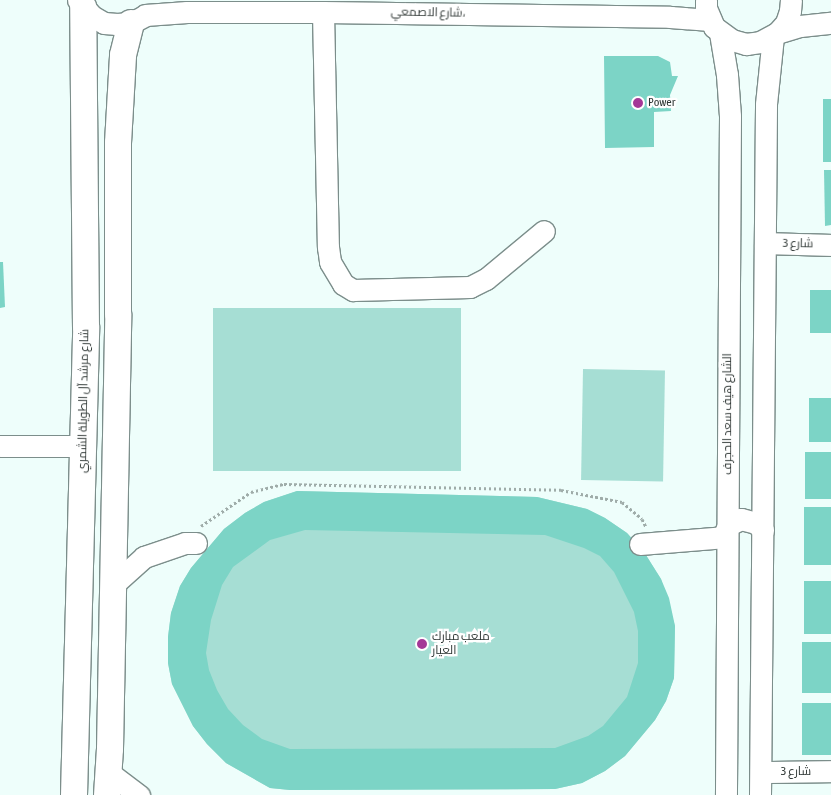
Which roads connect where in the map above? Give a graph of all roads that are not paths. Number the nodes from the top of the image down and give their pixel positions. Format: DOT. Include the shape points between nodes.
graph roads {
  1 [pos="791,0"];
  2 [pos="80,4"];
  3 [pos="323,12"];
  4 [pos="145,13"];
  5 [pos="712,18"];
  6 [pos="831,23"];
  7 [pos="775,35"];
  8 [pos="82,142"];
  9 [pos="118,143"];
  10 [pos="544,232"];
  11 [pos="765,243"];
  12 [pos="831,245"];
  13 [pos="0,446"];
  14 [pos="83,446"];
  15 [pos="728,481"];
  16 [pos="763,486"];
  17 [pos="115,499"];
  18 [pos="763,530"];
  19 [pos="726,534"];
  20 [pos="81,542"];
  21 [pos="190,543"];
  22 [pos="646,544"];
  23 [pos="113,591"];
  24 [pos="761,772"];
  25 [pos="831,772"];
  26 [pos="108,783"];
  27 [pos="74,795"];
  28 [pos="139,795"];
  29 [pos="726,795"];
  30 [pos="760,795"];
  1 -- 7 [label="street" via="786,23"];
  2 -- 4 [label="street, شارع الاصمعي،" via="92,16 118,24"];
  2 -- 8 [label="main road, شارع مرشد آل الطويلة الشمري"];
  3 -- 4 [label="street, شارع الاصمعي،"];
  3 -- 5 [label="street, شارع الاصمعي،"];
  3 -- 10 [label="street" via="328,248 330,262 343,284 353,290 470,287 486,279"];
  4 -- 9 [label="main road" via="123,55"];
  5 -- 7 [label="street" via="732,40 746,44"];
  5 -- 15 [label="street, الشارع هيف سعد الحجرف" via="728,74 730,116"];
  6 -- 7 [label="street" via="800,26"];
  7 -- 11 [label="street" via="766,85"];
  8 -- 9 [label="main road" via="90,129 102,124 111,129"];
  8 -- 14 [label="main road, شارع مرشد آل الطويلة الشمري" via="86,327"];
  9 -- 17 [label="main road"];
  11 -- 12 [label="street, شارع 3"];
  11 -- 16 [label="street"];
  13 -- 14 [label="street"];
  14 -- 17 [label="main road" via="97,456 100,495 106,500"];
  14 -- 20 [label="main road, شارع مرشد آل الطويلة الشمري"];
  15 -- 16 [label="street" via="731,491 738,496 757,494"];
  15 -- 19 [label="street, الشارع هيف سعد الحجرف"];
  16 -- 18 [label="street"];
  17 -- 23 [label="main road"];
  18 -- 19 [label="street" via="756,523 741,518 729,525"];
  18 -- 24 [label="street"];
  19 -- 22 [label="street"];
  19 -- 29 [label="street, الشارع هيف سعد الحجرف"];
  20 -- 23 [label="main road" via="89,533 100,538 103,583"];
  20 -- 27 [label="main road, شارع مرشد آل الطويلة الشمري"];
  21 -- 23 [label="street" via="144,557"];
  23 -- 26 [label="main road"];
  24 -- 25 [label="street, شارع 3"];
  24 -- 30 [label="street"];
  26 -- 28 [label="street"];
}
